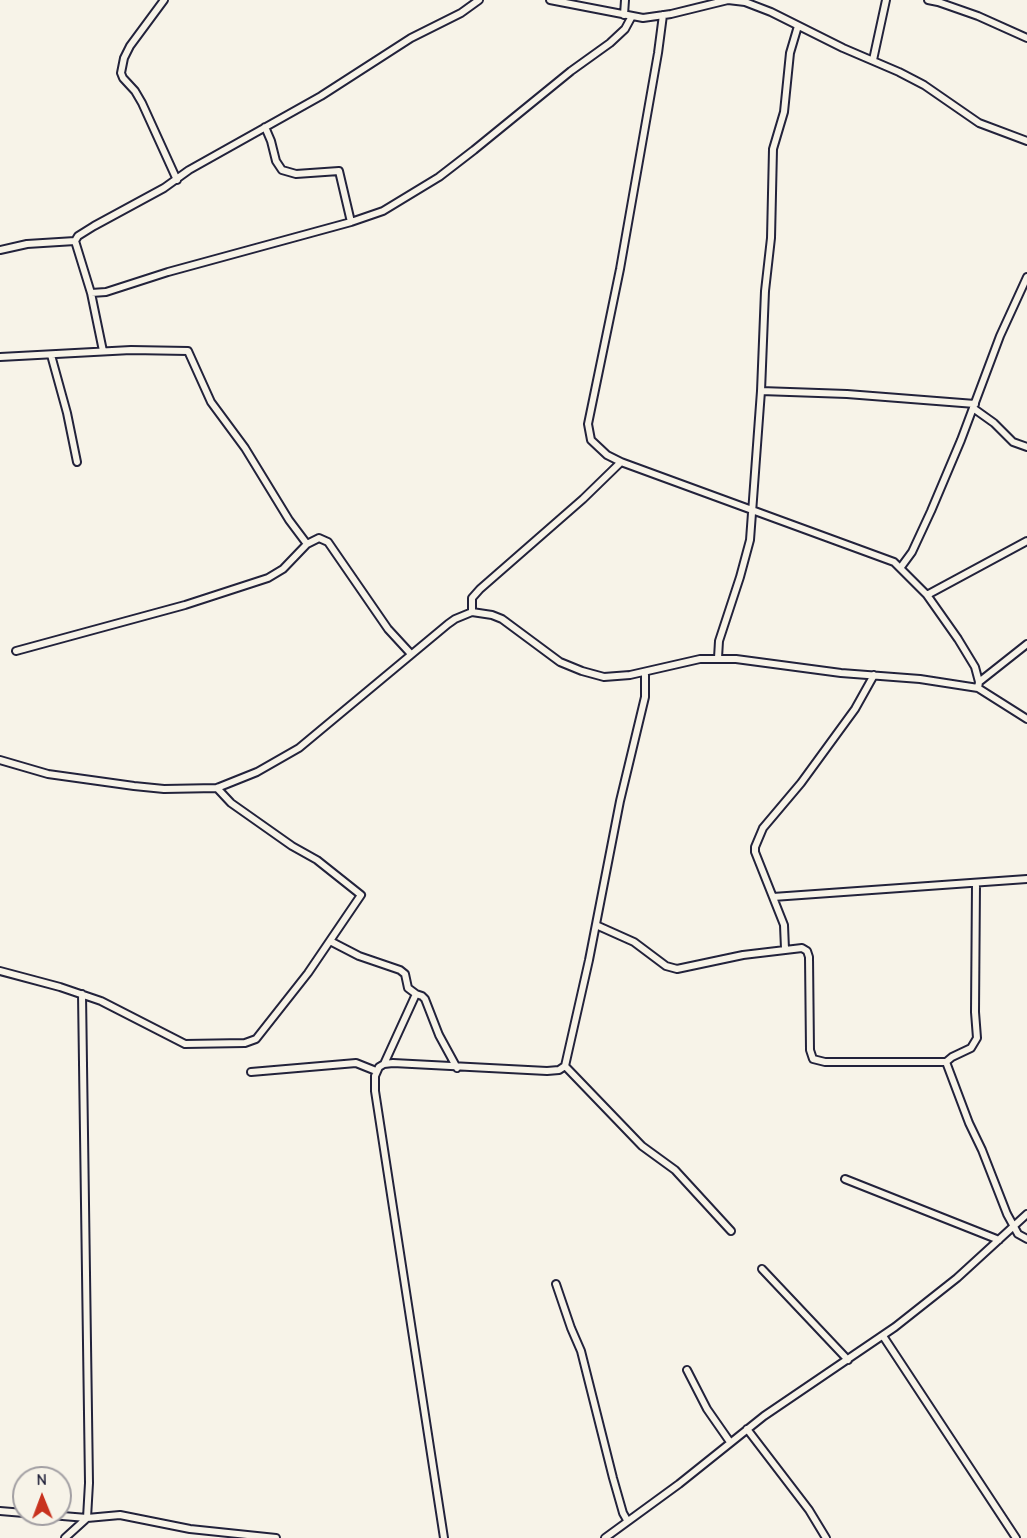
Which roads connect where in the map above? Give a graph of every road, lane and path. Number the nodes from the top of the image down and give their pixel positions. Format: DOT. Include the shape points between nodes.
graph roads {
  1 [pos="164,0"];
  2 [pos="479,0"];
  3 [pos="550,0"];
  4 [pos="625,0"];
  5 [pos="886,0"];
  6 [pos="928,0"];
  7 [pos="624,15"];
  8 [pos="663,15"];
  9 [pos="632,16"];
  10 [pos="798,26"];
  11 [pos="1027,38"];
  12 [pos="873,60"];
  13 [pos="265,127"];
  14 [pos="1027,141"];
  15 [pos="177,180"];
  16 [pos="351,222"];
  17 [pos="75,241"];
  18 [pos="0,250"];
  19 [pos="1027,277"];
  20 [pos="92,294"];
  21 [pos="103,351"];
  22 [pos="51,355"];
  23 [pos="0,357"];
  24 [pos="761,391"];
  25 [pos="974,406"];
  26 [pos="1027,447"];
  27 [pos="77,462"];
  28 [pos="621,462"];
  29 [pos="752,508"];
  30 [pos="1027,541"];
  31 [pos="307,544"];
  32 [pos="901,567"];
  33 [pos="927,595"];
  34 [pos="472,612"];
  35 [pos="1027,644"];
  36 [pos="16,651"];
  37 [pos="411,654"];
  38 [pos="718,658"];
  39 [pos="645,672"];
  40 [pos="874,675"];
  41 [pos="979,685"];
  42 [pos="1027,719"];
  43 [pos="0,760"];
  44 [pos="217,788"];
  45 [pos="1027,879"];
  46 [pos="976,884"];
  47 [pos="773,897"];
  48 [pos="596,925"];
  49 [pos="330,941"];
  50 [pos="785,949"];
  51 [pos="0,971"];
  52 [pos="82,994"];
  53 [pos="416,994"];
  54 [pos="946,1062"];
  55 [pos="384,1064"];
  56 [pos="565,1066"];
  57 [pos="457,1068"];
  58 [pos="376,1071"];
  59 [pos="251,1072"];
  60 [pos="844,1179"];
  61 [pos="1027,1214"];
  62 [pos="1013,1225"];
  63 [pos="731,1231"];
  64 [pos="1027,1239"];
  65 [pos="999,1240"];
  66 [pos="762,1269"];
  67 [pos="556,1284"];
  68 [pos="883,1336"];
  69 [pos="848,1360"];
  70 [pos="687,1370"];
  71 [pos="747,1429"];
  72 [pos="730,1442"];
  73 [pos="72,1517"];
  74 [pos="87,1518"];
  75 [pos="627,1520"];
  76 [pos="190,1529"];
  77 [pos="64,1538"];
  78 [pos="191,1538"];
  79 [pos="276,1538"];
  80 [pos="444,1538"];
  81 [pos="604,1538"];
  82 [pos="825,1538"];
  83 [pos="1016,1538"];
  1 -- 15 [label="street" via="130,46 121,73 142,103"];
  2 -- 13 [label="street"];
  3 -- 7 [label="street"];
  4 -- 7 [label="street"];
  5 -- 12 [label="street"];
  6 -- 11 [label="street"];
  7 -- 9 [label="street"];
  8 -- 9 [label="street"];
  8 -- 10 [label="street" via="736,0"];
  8 -- 28 [label="street" via="615,297 588,424 596,446"];
  9 -- 16 [label="street" via="617,38 439,177 383,211"];
  10 -- 12 [label="street"];
  10 -- 24 [label="street" via="774,149"];
  12 -- 14 [label="street" via="924,85 979,123"];
  13 -- 15 [label="street"];
  13 -- 16 [label="street" via="276,161 287,173 339,171"];
  15 -- 17 [label="street" via="94,226"];
  16 -- 20 [label="street"];
  17 -- 18 [label="street"];
  17 -- 20 [label="street"];
  19 -- 25 [label="street"];
  20 -- 21 [label="street"];
  21 -- 22 [label="street"];
  21 -- 31 [label="street" via="188,351 211,402"];
  22 -- 23 [label="street"];
  22 -- 27 [label="street"];
  24 -- 25 [label="street" via="847,394"];
  24 -- 29 [label="street"];
  25 -- 26 [label="street" via="1013,442"];
  25 -- 32 [label="street" via="921,534"];
  28 -- 29 [label="street"];
  28 -- 34 [label="street" via="480,589 472,598"];
  29 -- 32 [label="street" via="884,557"];
  29 -- 38 [label="street" via="750,540"];
  30 -- 33 [label="street"];
  31 -- 36 [label="street" via="283,569 268,578"];
  31 -- 37 [label="street" via="319,538 326,540 388,629"];
  32 -- 33 [label="street"];
  33 -- 41 [label="street" via="975,667"];
  34 -- 37 [label="street" via="455,619"];
  34 -- 39 [label="street" via="501,619 560,662 582,671 604,677"];
  35 -- 41 [label="street"];
  37 -- 44 [label="street" via="299,748 257,772"];
  38 -- 39 [label="street"];
  38 -- 40 [label="street"];
  39 -- 48 [label="street" via="645,697"];
  40 -- 41 [label="street"];
  40 -- 47 [label="street" via="848,718 758,839 755,852"];
  41 -- 42 [label="street"];
  43 -- 44 [label="street" via="48,774 124,785"];
  44 -- 49 [label="street" via="231,803 317,860 361,895"];
  45 -- 46 [label="street"];
  46 -- 47 [label="street"];
  46 -- 54 [label="street" via="978,1038 971,1048"];
  47 -- 50 [label="street" via="784,925"];
  48 -- 50 [label="street" via="634,942 670,968"];
  48 -- 56 [label="street"];
  49 -- 52 [label="street" via="252,1042 185,1044"];
  49 -- 53 [label="street" via="400,970 408,988"];
  50 -- 54 [label="street" via="799,947 808,954 813,1059"];
  51 -- 52 [label="street"];
  52 -- 74 [label="street"];
  53 -- 55 [label="street"];
  53 -- 57 [label="street" via="425,999"];
  54 -- 62 [label="street"];
  55 -- 57 [label="street"];
  55 -- 58 [label="street"];
  56 -- 57 [label="street" via="547,1071"];
  56 -- 63 [label="street" via="642,1146 675,1170"];
  58 -- 59 [label="street" via="356,1064"];
  58 -- 80 [label="street" via="375,1091"];
  60 -- 65 [label="street"];
  61 -- 62 [label="street"];
  62 -- 64 [label="street"];
  62 -- 65 [label="street"];
  65 -- 68 [label="street" via="940,1293"];
  66 -- 69 [label="street"];
  67 -- 75 [label="street" via="579,1344"];
  68 -- 69 [label="street"];
  68 -- 83 [label="street"];
  69 -- 71 [label="street"];
  70 -- 72 [label="street"];
  71 -- 72 [label="street"];
  71 -- 82 [label="street" via="809,1510"];
  72 -- 75 [label="street"];
  73 -- 74 [label="street"];
  74 -- 76 [label="street" via="120,1515"];
  74 -- 77 [label="street"];
  75 -- 81 [label="street"];
  76 -- 78 [label="street"];
  76 -- 79 [label="street"];
}
